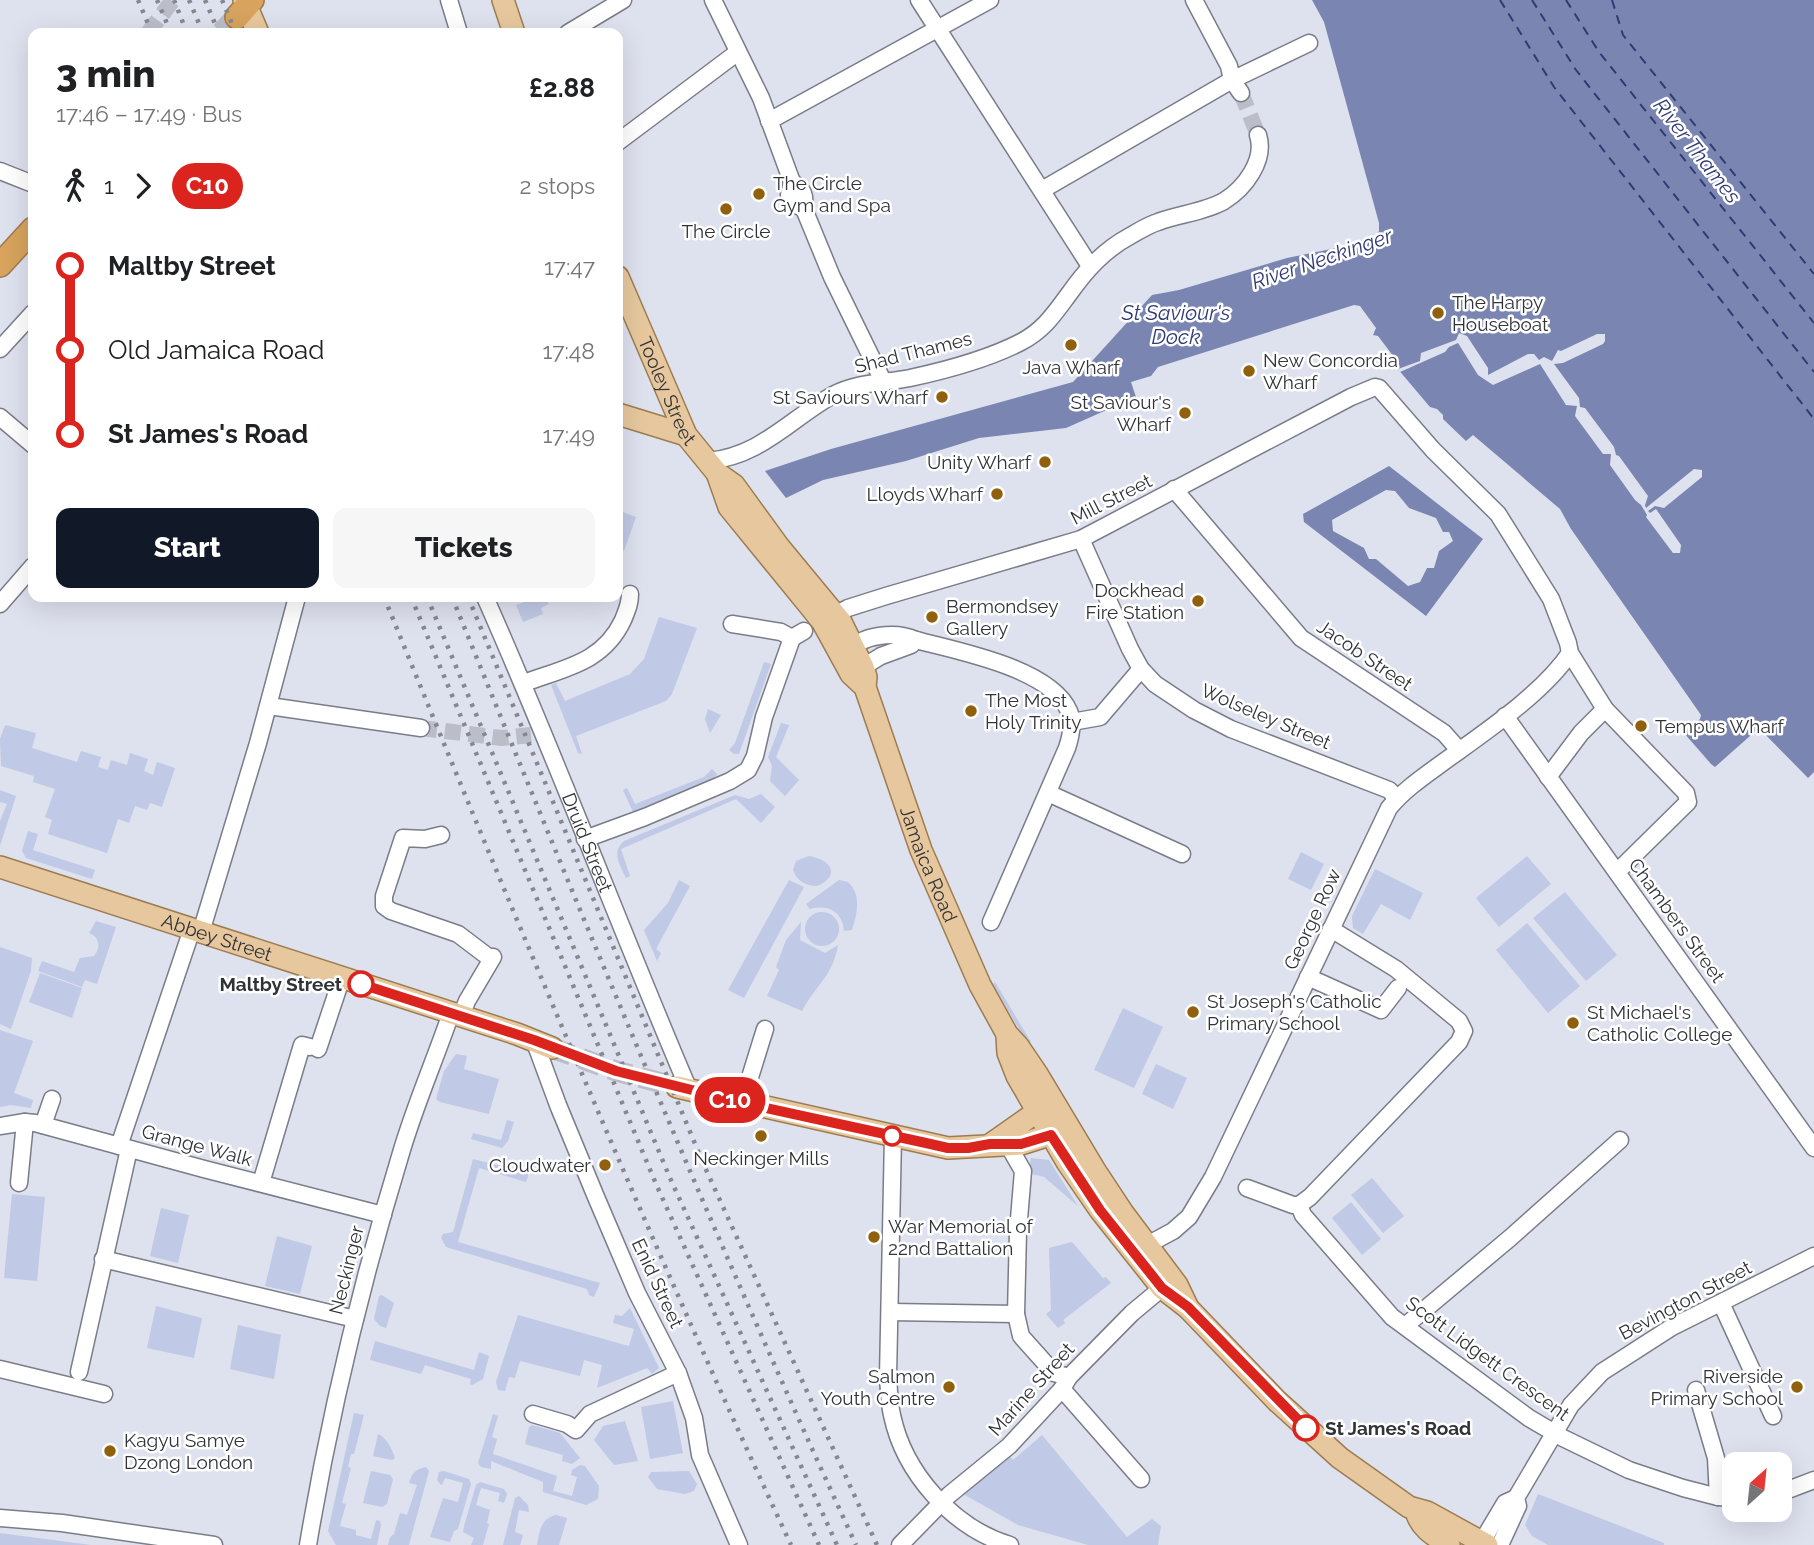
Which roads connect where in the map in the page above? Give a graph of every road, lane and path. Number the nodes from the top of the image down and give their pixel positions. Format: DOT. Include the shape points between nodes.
graph roads {
  1 [pos="449,0"];
  2 [pos="503,0"];
  3 [pos="623,0"];
  4 [pos="713,0"];
  5 [pos="919,0"];
  6 [pos="990,0"];
  7 [pos="1194,0"];
  8 [pos="245,6"];
  9 [pos="938,27"];
  10 [pos="256,28"];
  11 [pos="457,28"];
  12 [pos="512,28"];
  13 [pos="576,28"];
  14 [pos="1310,43"];
  15 [pos="738,52"];
  16 [pos="1237,87"];
  17 [pos="769,121"];
  18 [pos="1258,135"];
  19 [pos="623,138"];
  20 [pos="0,171"];
  21 [pos="28,182"];
  22 [pos="1042,190"];
  23 [pos="28,234"];
  24 [pos="0,265"];
  25 [pos="1090,266"];
  26 [pos="623,289"];
  27 [pos="28,318"];
  28 [pos="0,349"];
  29 [pos="883,381"];
  30 [pos="623,416"];
  31 [pos="0,417"];
  32 [pos="686,435"];
  33 [pos="28,442"];
  34 [pos="713,467"];
  35 [pos="1174,489"];
  36 [pos="1081,539"];
  37 [pos="28,572"];
  38 [pos="630,594"];
  39 [pos="296,602"];
  40 [pos="487,602"];
  41 [pos="0,604"];
  42 [pos="732,624"];
  43 [pos="813,626"];
  44 [pos="916,640"];
  45 [pos="1570,653"];
  46 [pos="860,663"];
  47 [pos="1141,669"];
  48 [pos="524,683"];
  49 [pos="269,706"];
  50 [pos="1605,709"];
  51 [pos="1505,716"];
  52 [pos="1072,722"];
  53 [pos="421,728"];
  54 [pos="1459,750"];
  55 [pos="1548,777"];
  56 [pos="1048,793"];
  57 [pos="1397,798"];
  58 [pos="441,835"];
  59 [pos="585,839"];
  60 [pos="1182,854"];
  61 [pos="0,867"];
  62 [pos="1617,872"];
  63 [pos="991,922"];
  64 [pos="1331,929"];
  65 [pos="196,931"];
  66 [pos="342,977"];
  67 [pos="1308,977"];
  68 [pos="1398,988"];
  69 [pos="456,1014"];
  70 [pos="765,1029"];
  71 [pos="543,1044"];
  72 [pos="683,1088"];
  73 [pos="52,1099"];
  74 [pos="743,1103"];
  75 [pos="1045,1106"];
  76 [pos="25,1122"];
  77 [pos="43,1125"];
  78 [pos="0,1126"];
  79 [pos="1060,1132"];
  80 [pos="893,1136"];
  81 [pos="1620,1140"];
  82 [pos="999,1145"];
  83 [pos="124,1147"];
  84 [pos="1814,1148"];
  85 [pos="19,1183"];
  86 [pos="261,1184"];
  87 [pos="1247,1188"];
  88 [pos="1299,1205"];
  89 [pos="383,1215"];
  90 [pos="1147,1245"];
  91 [pos="1814,1256"];
  92 [pos="103,1259"];
  93 [pos="1162,1288"];
  94 [pos="1721,1303"];
  95 [pos="1188,1307"];
  96 [pos="890,1312"];
  97 [pos="1016,1314"];
  98 [pos="355,1320"];
  99 [pos="1405,1326"];
  100 [pos="0,1369"];
  101 [pos="79,1372"];
  102 [pos="678,1373"];
  103 [pos="1066,1383"];
  104 [pos="1696,1390"];
  105 [pos="104,1394"];
  106 [pos="533,1414"];
  107 [pos="1773,1416"];
  108 [pos="1553,1433"];
  109 [pos="1140,1479"];
  110 [pos="1814,1480"];
  111 [pos="1722,1481"];
  112 [pos="1792,1488"];
  113 [pos="1722,1496"];
  114 [pos="941,1502"];
  115 [pos="1416,1511"];
  116 [pos="0,1518"];
  117 [pos="1487,1544"];
  118 [pos="214,1545"];
  119 [pos="308,1545"];
  120 [pos="739,1545"];
  121 [pos="900,1545"];
  122 [pos="1010,1545"];
  123 [pos="1449,1545"];
  1 -- 11 [label="street"];
  2 -- 12 [label="main road"];
  3 -- 13 [label="street"];
  4 -- 15 [label="street"];
  5 -- 9 [label="street"];
  6 -- 9 [label="street"];
  7 -- 16 [label="street"];
  8 -- 10 [label="main road"];
  9 -- 17 [label="street"];
  9 -- 22 [label="street"];
  14 -- 16 [label="street"];
  15 -- 17 [label="street"];
  15 -- 19 [label="street"];
  16 -- 22 [label="street"];
  17 -- 29 [label="street" via="792,182 789,195 804,209"];
  18 -- 25 [label="street, Shad Thames" via="1255,167 1225,200 1145,228 1115,244"];
  20 -- 21 [label="street"];
  22 -- 25 [label="street"];
  23 -- 24 [label="highway"];
  25 -- 29 [label="street, Shad Thames" via="1054,318 1019,343 959,365"];
  26 -- 32 [label="main road, Tooley Street"];
  27 -- 28 [label="street"];
  29 -- 34 [label="street, Shad Thames" via="834,395 751,450"];
  30 -- 32 [label="main road"];
  31 -- 33 [label="street"];
  32 -- 34 [label="main road, Tooley Street"];
  34 -- 43 [label="main road, Jamaica Road" via="734,485 779,547"];
  35 -- 36 [label="street, Mill Street"];
  35 -- 45 [label="street, Mill Street" via="1379,388 1498,514 1551,598"];
  35 -- 54 [label="street, Jacob Street" via="1301,638 1444,733"];
  36 -- 43 [label="street, Mill Street" via="886,596"];
  36 -- 47 [label="street, Wolseley Street"];
  37 -- 41 [label="street"];
  38 -- 48 [label="street" via="617,632 602,650"];
  39 -- 49 [label="street"];
  40 -- 48 [label="street, Druid Street"];
  42 -- 43 [label="street" via="780,632"];
  43 -- 46 [label="main road, Jamaica Road"];
  43 -- 59 [label="street" via="764,717 748,770 706,792"];
  44 -- 46 [label="street"];
  44 -- 46 [label="street" via="900,634 880,637"];
  44 -- 52 [label="street" via="989,659 1033,679 1062,700"];
  45 -- 50 [label="street"];
  45 -- 51 [label="street, George Row" via="1561,667"];
  46 -- 75 [label="main road, Jamaica Road" via="921,850 947,914"];
  47 -- 52 [label="street" via="1100,717"];
  47 -- 57 [label="street, Wolseley Street" via="1170,696 1194,710 1389,790"];
  48 -- 59 [label="street, Druid Street" via="536,734"];
  49 -- 53 [label="street"];
  49 -- 65 [label="street"];
  50 -- 55 [label="street"];
  50 -- 62 [label="street" via="1686,793 1688,802"];
  51 -- 54 [label="street, George Row"];
  51 -- 55 [label="street, Chambers Street"];
  52 -- 56 [label="street" via="1068,748"];
  54 -- 57 [label="street, George Row"];
  55 -- 62 [label="street, Chambers Street"];
  56 -- 60 [label="street"];
  56 -- 63 [label="street"];
  57 -- 64 [label="street, George Row"];
  58 -- 69 [label="street, Neckinger" via="403,838 383,900 391,911 462,936 492,958"];
  59 -- 72 [label="street, Druid Street"];
  61 -- 65 [label="main road, Abbey Street"];
  62 -- 84 [label="street, Chambers Street"];
  64 -- 67 [label="street, George Row"];
  64 -- 88 [label="street" via="1397,970 1459,1021 1464,1031"];
  65 -- 66 [label="main road, Abbey Street"];
  65 -- 83 [label="street"];
  66 -- 69 [label="main road, Abbey Street"];
  66 -- 86 [label="street" via="314,1048 302,1045"];
  67 -- 68 [label="street" via="1381,1010"];
  67 -- 90 [label="street, George Row" via="1189,1217"];
  69 -- 71 [label="main road, Abbey Street"];
  69 -- 89 [label="street, Neckinger" via="418,1100"];
  70 -- 74 [label="street"];
  71 -- 102 [label="street, Enid Street" via="558,1105 596,1198"];
  72 -- 74 [label="main road"];
  73 -- 77 [label="street"];
  74 -- 80 [label="main road"];
  75 -- 79 [label="main road, Jamaica Road"];
  75 -- 82 [label="main road"];
  76 -- 77 [label="street, Grange Walk"];
  76 -- 78 [label="street, Grange Walk"];
  76 -- 85 [label="street"];
  77 -- 83 [label="street, Grange Walk"];
  79 -- 82 [label="main road"];
  79 -- 90 [label="main road, Jamaica Road"];
  79 -- 93 [label="main road, Jamaica Road" via="1100,1210"];
  80 -- 82 [label="main road" via="948,1148"];
  80 -- 96 [label="street"];
  81 -- 99 [label="street"];
  82 -- 97 [label="street" via="1023,1171"];
  83 -- 86 [label="street, Grange Walk"];
  83 -- 92 [label="street"];
  86 -- 89 [label="street, Grange Walk"];
  87 -- 88 [label="street" via="1284,1204"];
  88 -- 99 [label="street, Scott Lidgett Crescent" via="1303,1216"];
  89 -- 98 [label="street, Neckinger"];
  90 -- 95 [label="main road, Jamaica Road"];
  91 -- 94 [label="street, Bevington Street"];
  92 -- 98 [label="street"];
  92 -- 101 [label="street"];
  93 -- 95 [label="main road, Jamaica Road"];
  93 -- 103 [label="street, Marine Street"];
  94 -- 107 [label="street"];
  94 -- 108 [label="street, Bevington Street" via="1672,1327 1602,1372 1571,1405"];
  95 -- 115 [label="main road, Jamaica Road" via="1323,1444"];
  96 -- 97 [label="street"];
  96 -- 114 [label="street" via="891,1414 919,1475"];
  97 -- 103 [label="street" via="1021,1336"];
  98 -- 119 [label="street, Neckinger"];
  99 -- 108 [label="street, Scott Lidgett Crescent"];
  100 -- 105 [label="street"];
  102 -- 106 [label="street" via="590,1414 576,1430"];
  102 -- 120 [label="street, Enid Street" via="694,1418 700,1455"];
  103 -- 109 [label="street"];
  103 -- 114 [label="street, Marine Street" via="1009,1447"];
  104 -- 111 [label="street"];
  108 -- 113 [label="street, Scott Lidgett Crescent" via="1629,1470"];
  108 -- 117 [label="street, Bevington Street" via="1516,1498 1505,1503"];
  110 -- 112 [label="street"];
  114 -- 121 [label="street, Marine Street"];
  114 -- 122 [label="street" via="976,1532"];
  115 -- 117 [label="main road, Jamaica Road" via="1427,1512"];
  115 -- 123 [label="main road, Jamaica Road" via="1418,1521"];
  116 -- 118 [label="street"];
}
